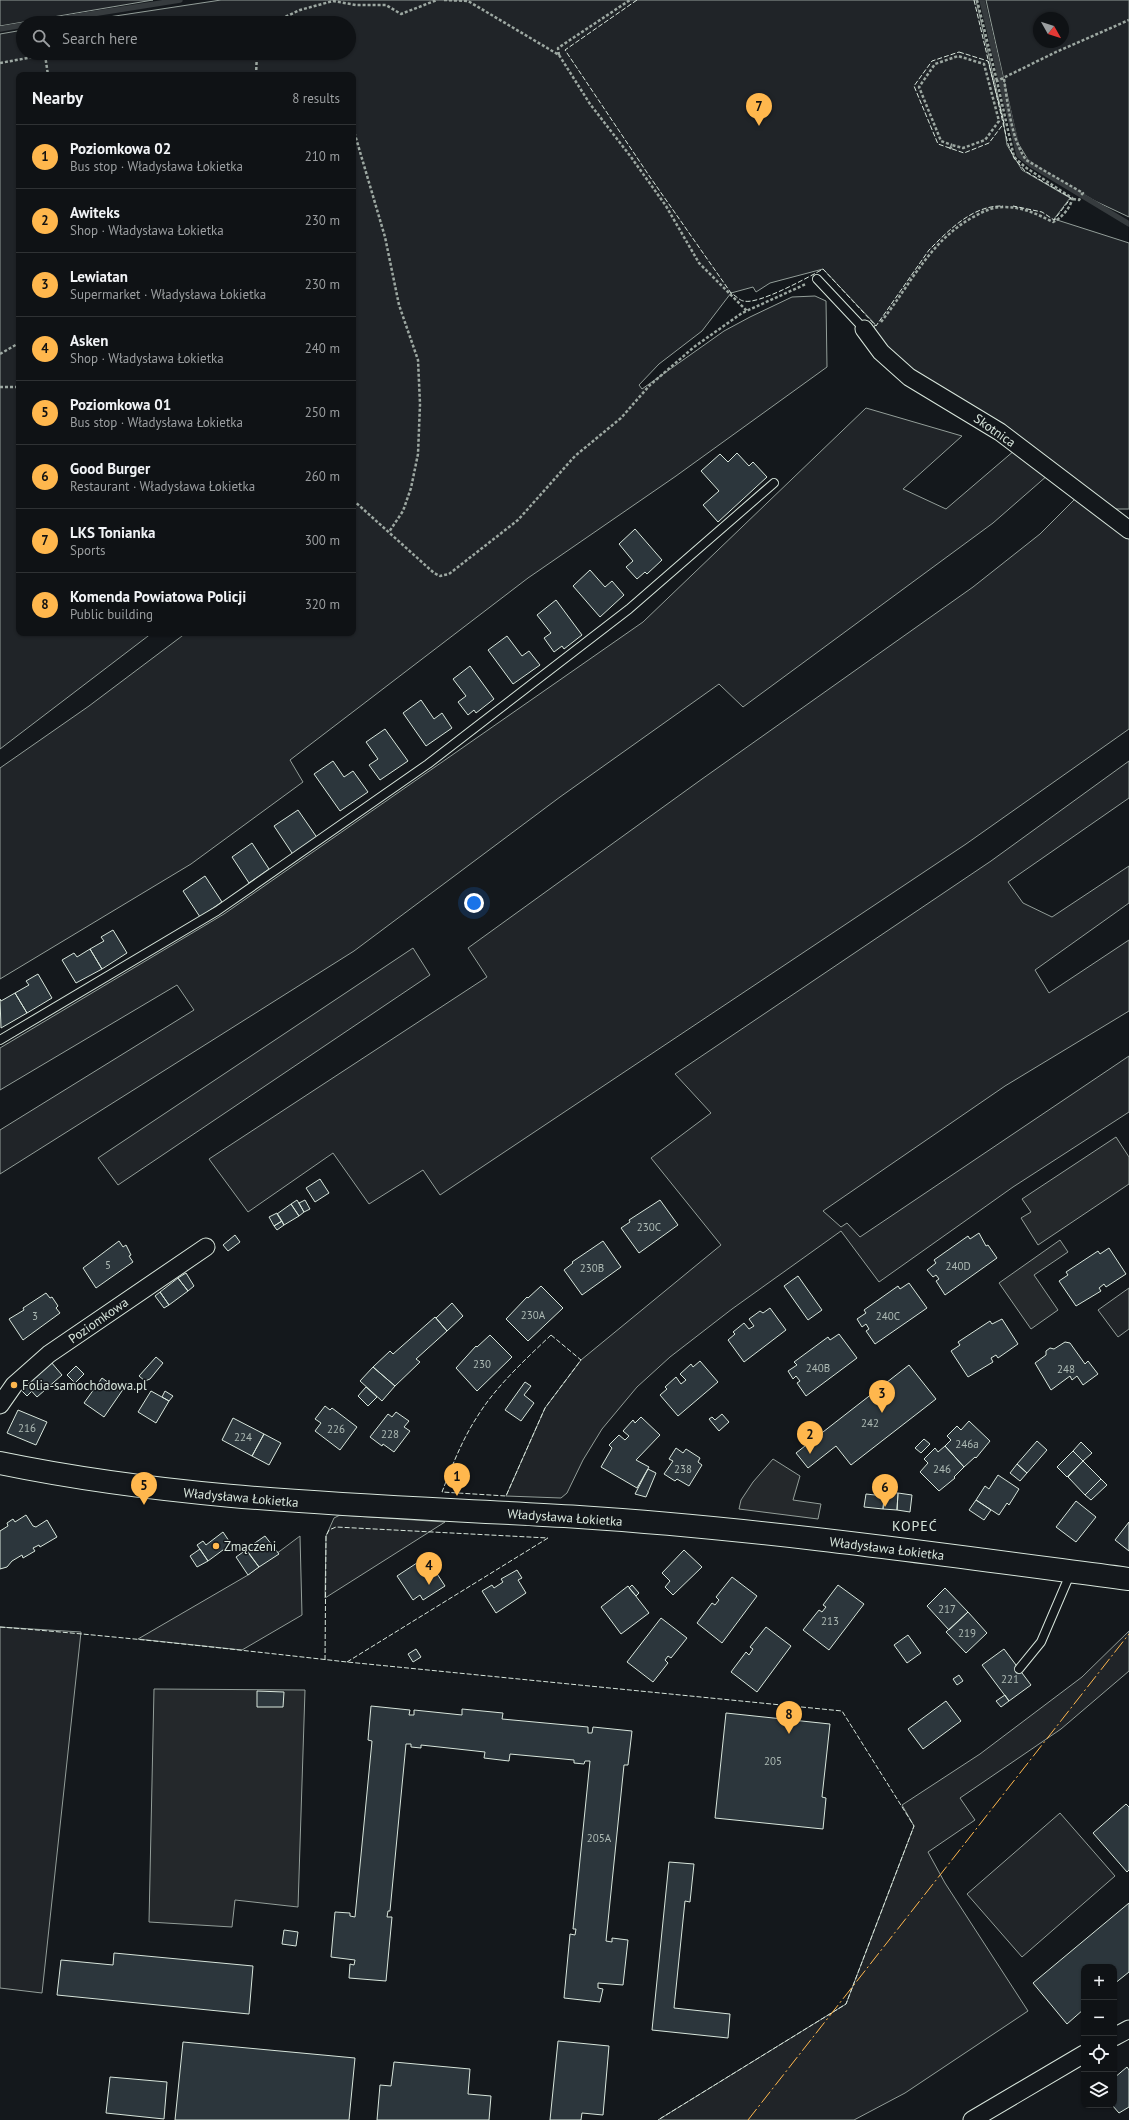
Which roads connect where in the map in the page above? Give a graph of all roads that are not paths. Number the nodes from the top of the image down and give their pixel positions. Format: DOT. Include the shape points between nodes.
graph roads {
  1 [pos="817,279"];
  2 [pos="867,333"];
  3 [pos="774,483"];
  4 [pos="1129,530"];
  5 [pos="0,1040"];
  6 [pos="206,1247"];
  7 [pos="0,1405"];
  8 [pos="0,1463"];
  9 [pos="1071,1571"];
  10 [pos="1129,1579"];
  11 [pos="1019,1669"];
  12 [pos="1129,2029"];
  13 [pos="1116,2036"];
  14 [pos="1081,2056"];
  15 [pos="972,2120"];
  1 -- 2 [label="lane"];
  2 -- 4 [label="street, Skotnica" via="881,352 909,377 1000,432"];
  3 -- 5 [label="lane" via="629,609 428,764 217,911"];
  6 -- 7 [label="street, Poziomkowa" via="49,1354 14,1385"];
  8 -- 9 [label="street, Władysława Łokietka" via="145,1488 204,1495 320,1504 578,1517 720,1529"];
  9 -- 10 [label="street, Władysława Łokietka"];
  9 -- 11 [label="lane" via="1041,1642"];
  12 -- 13 [label="street"];
  14 -- 15 [label="street"];
}
